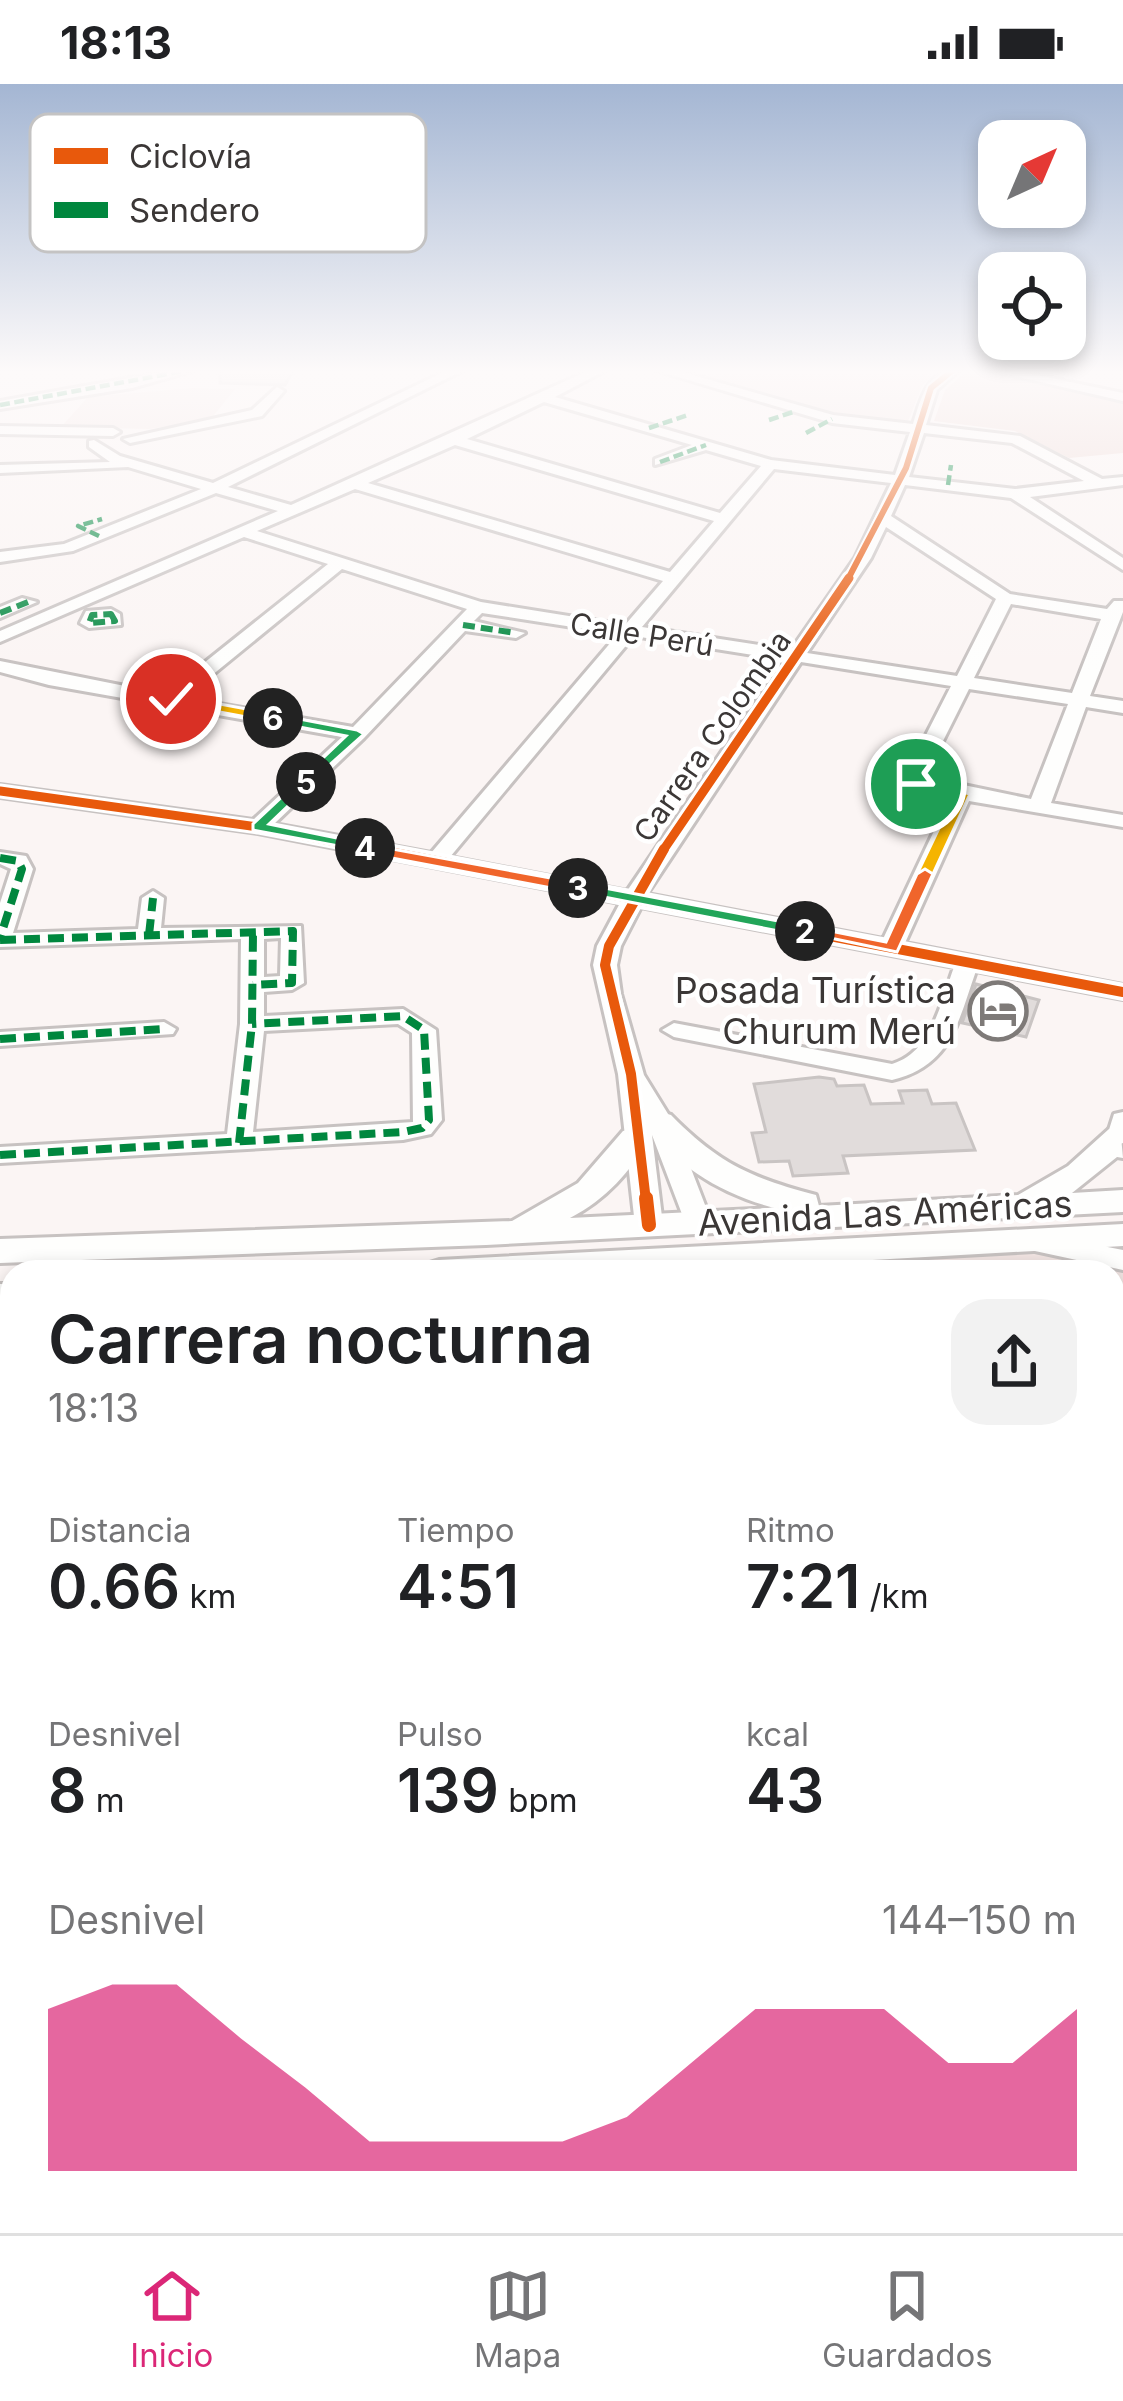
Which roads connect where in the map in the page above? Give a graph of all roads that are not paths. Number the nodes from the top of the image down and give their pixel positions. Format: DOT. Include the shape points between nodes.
graph roads {
  1 [pos="163,470"];
  2 [pos="252,470"];
  3 [pos="382,470"];
  4 [pos="557,470"];
  5 [pos="765,470"];
  6 [pos="829,470"];
  7 [pos="904,470"];
  8 [pos="950,470"];
  9 [pos="1074,470"];
  10 [pos="902,478"];
  11 [pos="1123,481"];
  12 [pos="352,483"];
  13 [pos="1100,484"];
  14 [pos="948,485"];
  15 [pos="220,486"];
  16 [pos="1015,494"];
  17 [pos="1123,497"];
  18 [pos="296,508"];
  19 [pos="722,519"];
  20 [pos="881,526"];
  21 [pos="241,531"];
  22 [pos="0,557"];
  23 [pos="339,563"];
  24 [pos="1123,565"];
  25 [pos="671,578"];
  26 [pos="1005,598"];
  27 [pos="28,602"];
  28 [pos="478,607"];
  29 [pos="1117,609"];
  30 [pos="0,617"];
  31 [pos="463,625"];
  32 [pos="19,628"];
  33 [pos="625,631"];
  34 [pos="516,633"];
  35 [pos="0,637"];
  36 [pos="795,659"];
  37 [pos="0,665"];
  38 [pos="964,685"];
  39 [pos="171,699"];
  40 [pos="1079,701"];
  41 [pos="1123,706"];
  42 [pos="357,734"];
  43 [pos="0,790"];
  44 [pos="962,794"];
  45 [pos="1039,806"];
  46 [pos="1123,821"];
  47 [pos="258,827"];
  48 [pos="9,860"];
  49 [pos="435,862"];
  50 [pos="153,898"];
  51 [pos="634,898"];
  52 [pos="253,932"];
  53 [pos="149,935"];
  54 [pos="0,939"];
  55 [pos="891,948"];
  56 [pos="968,963"];
  57 [pos="254,985"];
  58 [pos="1123,992"];
  59 [pos="252,1024"];
  60 [pos="164,1029"];
  61 [pos="674,1030"];
  62 [pos="0,1039"];
  63 [pos="648,1130"];
  64 [pos="1122,1135"];
  65 [pos="239,1143"];
  66 [pos="0,1154"];
  67 [pos="1123,1201"];
  68 [pos="883,1213"];
  69 [pos="1029,1223"];
  70 [pos="649,1225"];
  71 [pos="486,1234"];
  72 [pos="1123,1235"];
  73 [pos="874,1248"];
  74 [pos="706,1250"];
  75 [pos="0,1251"];
  76 [pos="654,1260"];
  77 [pos="676,1260"];
  78 [pos="822,1260"];
  79 [pos="1123,1260"];
  1 -- 15 [label="street"];
  2 -- 15 [label="street"];
  3 -- 12 [label="street"];
  4 -- 19 [label="street"];
  5 -- 19 [label="street"];
  6 -- 10 [label="street"];
  7 -- 10 [label="street, Carrera Colombia"];
  8 -- 14 [label="street"];
  9 -- 13 [label="street"];
  10 -- 14 [label="street"];
  10 -- 20 [label="street, Carrera Colombia"];
  11 -- 13 [label="street"];
  12 -- 18 [label="street"];
  12 -- 25 [label="street"];
  13 -- 16 [label="street"];
  13 -- 17 [label="street"];
  14 -- 16 [label="street"];
  15 -- 18 [label="street"];
  15 -- 22 [label="street" via="48,553"];
  16 -- 24 [label="street"];
  18 -- 21 [label="street"];
  19 -- 25 [label="street"];
  20 -- 26 [label="street" via="911,533"];
  20 -- 36 [label="street, Carrera Colombia"];
  21 -- 23 [label="street, Calle Perú"];
  21 -- 32 [label="street"];
  23 -- 28 [label="street, Calle Perú"];
  23 -- 39 [label="street"];
  25 -- 33 [label="street"];
  26 -- 29 [label="street"];
  26 -- 38 [label="street"];
  27 -- 30 [label="street"];
  28 -- 31 [label="street"];
  28 -- 33 [label="street, Calle Perú"];
  29 -- 40 [label="street"];
  30 -- 32 [label="street"];
  31 -- 34 [label="street"];
  31 -- 42 [label="street"];
  32 -- 35 [label="street"];
  33 -- 36 [label="street, Calle Perú"];
  33 -- 49 [label="street"];
  36 -- 38 [label="street, Calle Perú"];
  36 -- 51 [label="street, Carrera Colombia"];
  37 -- 39 [label="street"];
  38 -- 40 [label="street, Calle Perú"];
  38 -- 44 [label="street" via="913,780"];
  39 -- 42 [label="street"];
  40 -- 41 [label="street, Calle Perú"];
  40 -- 45 [label="street"];
  42 -- 47 [label="street"];
  43 -- 47 [label="street"];
  44 -- 45 [label="street"];
  44 -- 55 [label="street"];
  45 -- 46 [label="street"];
  47 -- 49 [label="street"];
  48 -- 54 [label="street" via="22,869"];
  49 -- 51 [label="street"];
  50 -- 53 [label="street"];
  51 -- 55 [label="street"];
  51 -- 63 [label="street, Carrera Colombia" via="604,965"];
  52 -- 53 [label="street"];
  52 -- 57 [label="street"];
  52 -- 57 [label="street" via="293,931 292,982"];
  53 -- 54 [label="street"];
  55 -- 56 [label="street"];
  56 -- 58 [label="street"];
  56 -- 61 [label="street" via="927,1061 911,1071"];
  57 -- 59 [label="street"];
  59 -- 65 [label="street"];
  59 -- 65 [label="street" via="415,1020 424,1030 429,1120 422,1128"];
  60 -- 62 [label="street"];
  63 -- 68 [label="main road" via="748,1191"];
  63 -- 70 [label="street, Carrera Colombia"];
  63 -- 71 [label="main road" via="587,1196"];
  63 -- 74 [label="street, Carrera Colombia"];
  64 -- 69 [label="main road"];
  65 -- 66 [label="street"];
  67 -- 69 [label="main road, Avenida Las Américas"];
  68 -- 69 [label="main road, Avenida Las Américas"];
  68 -- 74 [label="main road, Avenida Las Américas"];
  69 -- 72 [label="main road, Avenida Las Américas"];
  69 -- 73 [label="main road, Avenida Las Américas"];
  69 -- 79 [label="street, Avenida Las Américas"];
  70 -- 71 [label="main road, Avenida Las Américas"];
  70 -- 74 [label="main road, Avenida Las Américas"];
  70 -- 76 [label="main road"];
  71 -- 75 [label="main road, Avenida Las Américas"];
  73 -- 74 [label="main road, Avenida Las Américas"];
  73 -- 78 [label="main road"];
  74 -- 77 [label="main road, Avenida Las Américas"];
}
